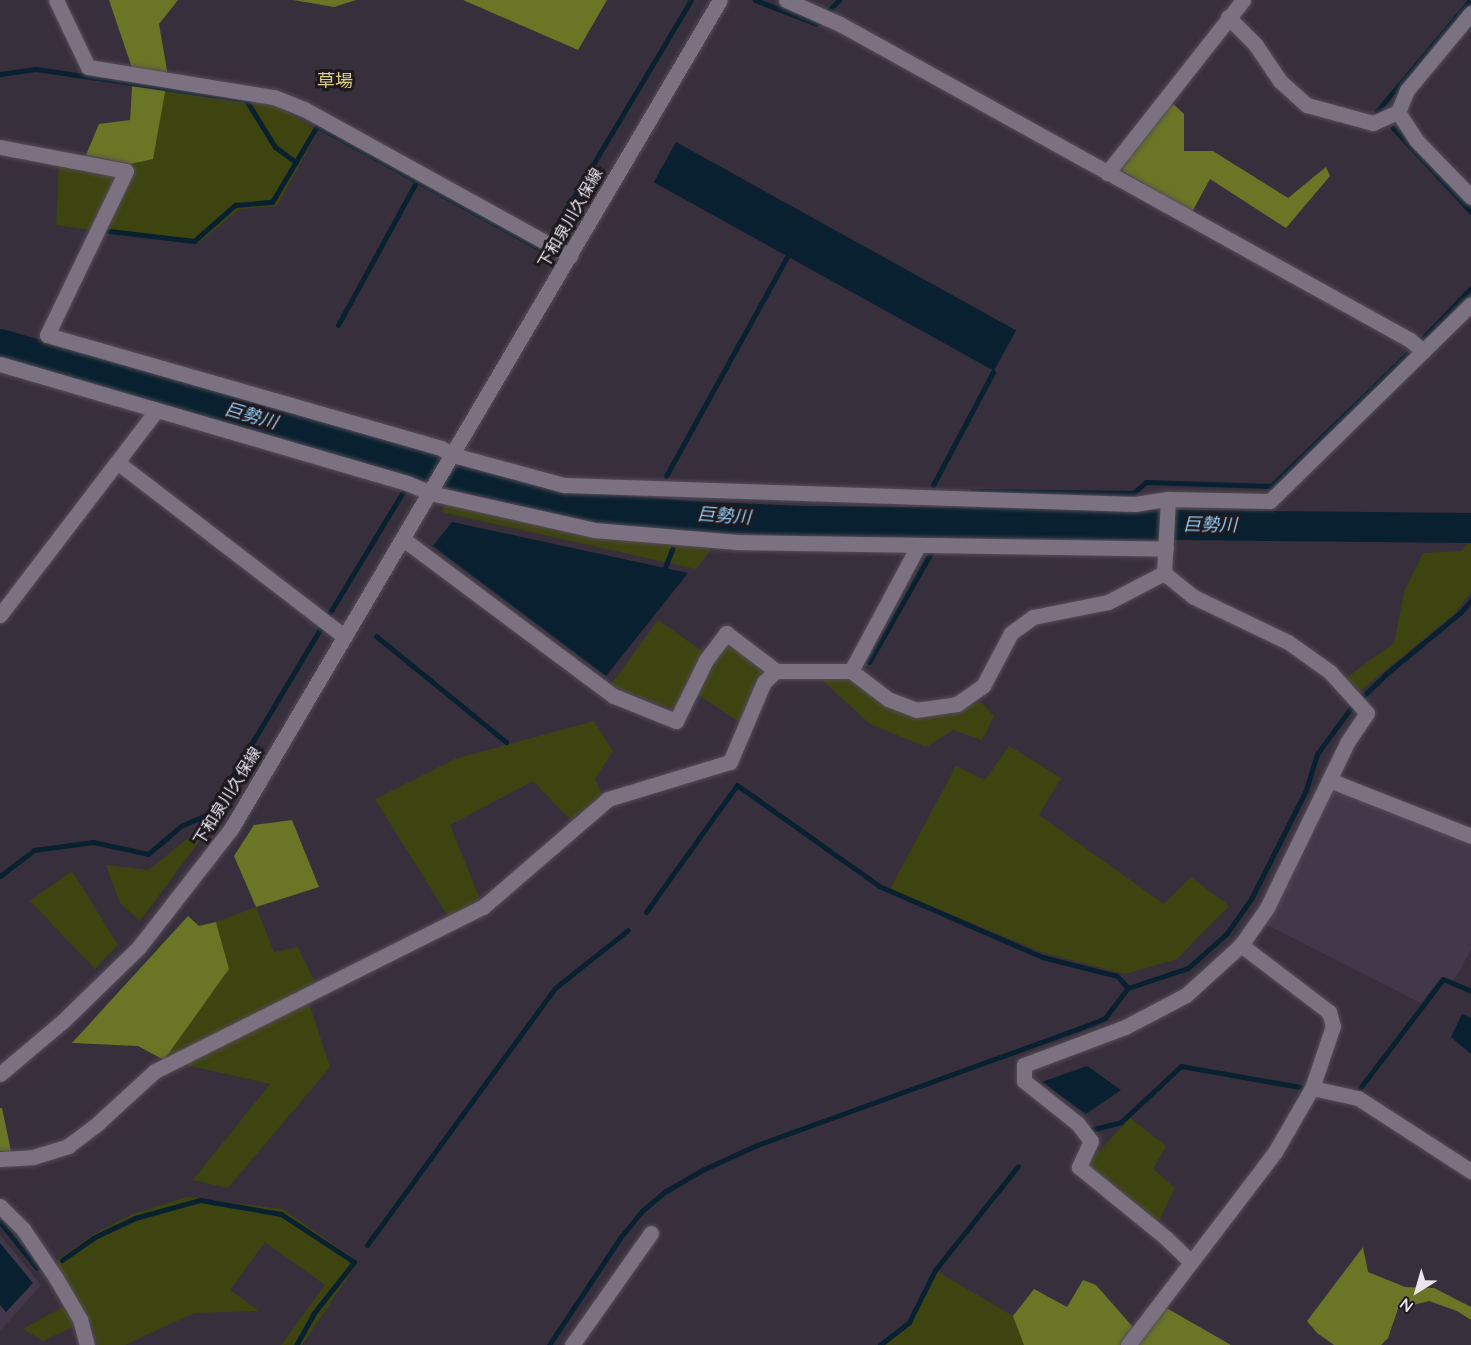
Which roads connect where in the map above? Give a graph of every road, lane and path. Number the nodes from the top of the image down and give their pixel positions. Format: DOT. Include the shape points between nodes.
graph roads {
  1 [pos="56,0"];
  2 [pos="720,0"];
  3 [pos="786,0"];
  4 [pos="1243,0"];
  5 [pos="1471,13"];
  6 [pos="1228,17"];
  7 [pos="1398,112"];
  8 [pos="0,147"];
  9 [pos="1107,173"];
  10 [pos="1471,197"];
  11 [pos="570,256"];
  12 [pos="1471,304"];
  13 [pos="1423,351"];
  14 [pos="0,364"];
  15 [pos="156,411"];
  16 [pos="453,455"];
  17 [pos="117,462"];
  18 [pos="430,493"];
  19 [pos="1168,499"];
  20 [pos="403,539"];
  21 [pos="918,546"];
  22 [pos="1166,549"];
  23 [pos="1164,573"];
  24 [pos="0,615"];
  25 [pos="345,637"];
  26 [pos="776,671"];
  27 [pos="851,672"];
  28 [pos="1329,780"];
  29 [pos="1471,836"];
  30 [pos="1241,945"];
  31 [pos="0,1074"];
  32 [pos="1312,1088"];
  33 [pos="0,1159"];
  34 [pos="1471,1171"];
  35 [pos="0,1206"];
  36 [pos="651,1233"];
  37 [pos="1190,1261"];
  38 [pos="87,1345"];
  39 [pos="572,1345"];
  40 [pos="1128,1345"];
  1 -- 11 [label="street" via="88,67 274,97 304,108"];
  2 -- 11 [label="street, 下和泉川久保線"];
  3 -- 9 [label="street" via="840,24"];
  4 -- 6 [label="street"];
  5 -- 7 [label="street" via="1407,90"];
  6 -- 7 [label="street" via="1255,44 1280,81 1307,105 1373,123"];
  6 -- 9 [label="street"];
  7 -- 10 [label="street" via="1416,141"];
  8 -- 16 [label="street" via="126,171 47,335 441,448"];
  9 -- 13 [label="street" via="1410,340"];
  11 -- 16 [label="street, 下和泉川久保線"];
  12 -- 13 [label="street"];
  13 -- 19 [label="street" via="1270,501"];
  14 -- 15 [label="street"];
  15 -- 17 [label="street"];
  15 -- 18 [label="street"];
  16 -- 18 [label="street, 下和泉川久保線"];
  16 -- 19 [label="street" via="564,485 1135,504"];
  17 -- 24 [label="street"];
  17 -- 25 [label="street"];
  18 -- 20 [label="street, 下和泉川久保線"];
  18 -- 21 [label="street" via="594,530 737,542"];
  19 -- 22 [label="street"];
  20 -- 25 [label="street, 下和泉川久保線"];
  20 -- 26 [label="street" via="614,696 675,721 706,660 726,633"];
  21 -- 22 [label="street"];
  21 -- 27 [label="street"];
  22 -- 23 [label="street"];
  23 -- 27 [label="street" via="1108,602 1033,617 1011,633 983,686 957,704 916,710 888,699"];
  23 -- 28 [label="street" via="1194,597 1288,642 1330,672 1367,713"];
  25 -- 31 [label="street, 下和泉川久保線" via="231,829 183,893 139,947 63,1021"];
  26 -- 27 [label="street"];
  26 -- 33 [label="street" via="764,682 730,762 608,798 483,907 155,1071 68,1146 33,1157"];
  28 -- 29 [label="street"];
  28 -- 30 [label="street" via="1267,908"];
  30 -- 32 [label="street" via="1329,1012 1333,1026"];
  30 -- 37 [label="street" via="1186,995 1125,1027 1024,1065 1024,1081 1078,1124 1091,1141 1079,1167"];
  32 -- 34 [label="street" via="1358,1098"];
  32 -- 37 [label="street" via="1275,1152"];
  35 -- 38 [label="street" via="23,1229 56,1278 80,1319"];
  36 -- 39 [label="street"];
  37 -- 40 [label="street"];
}
